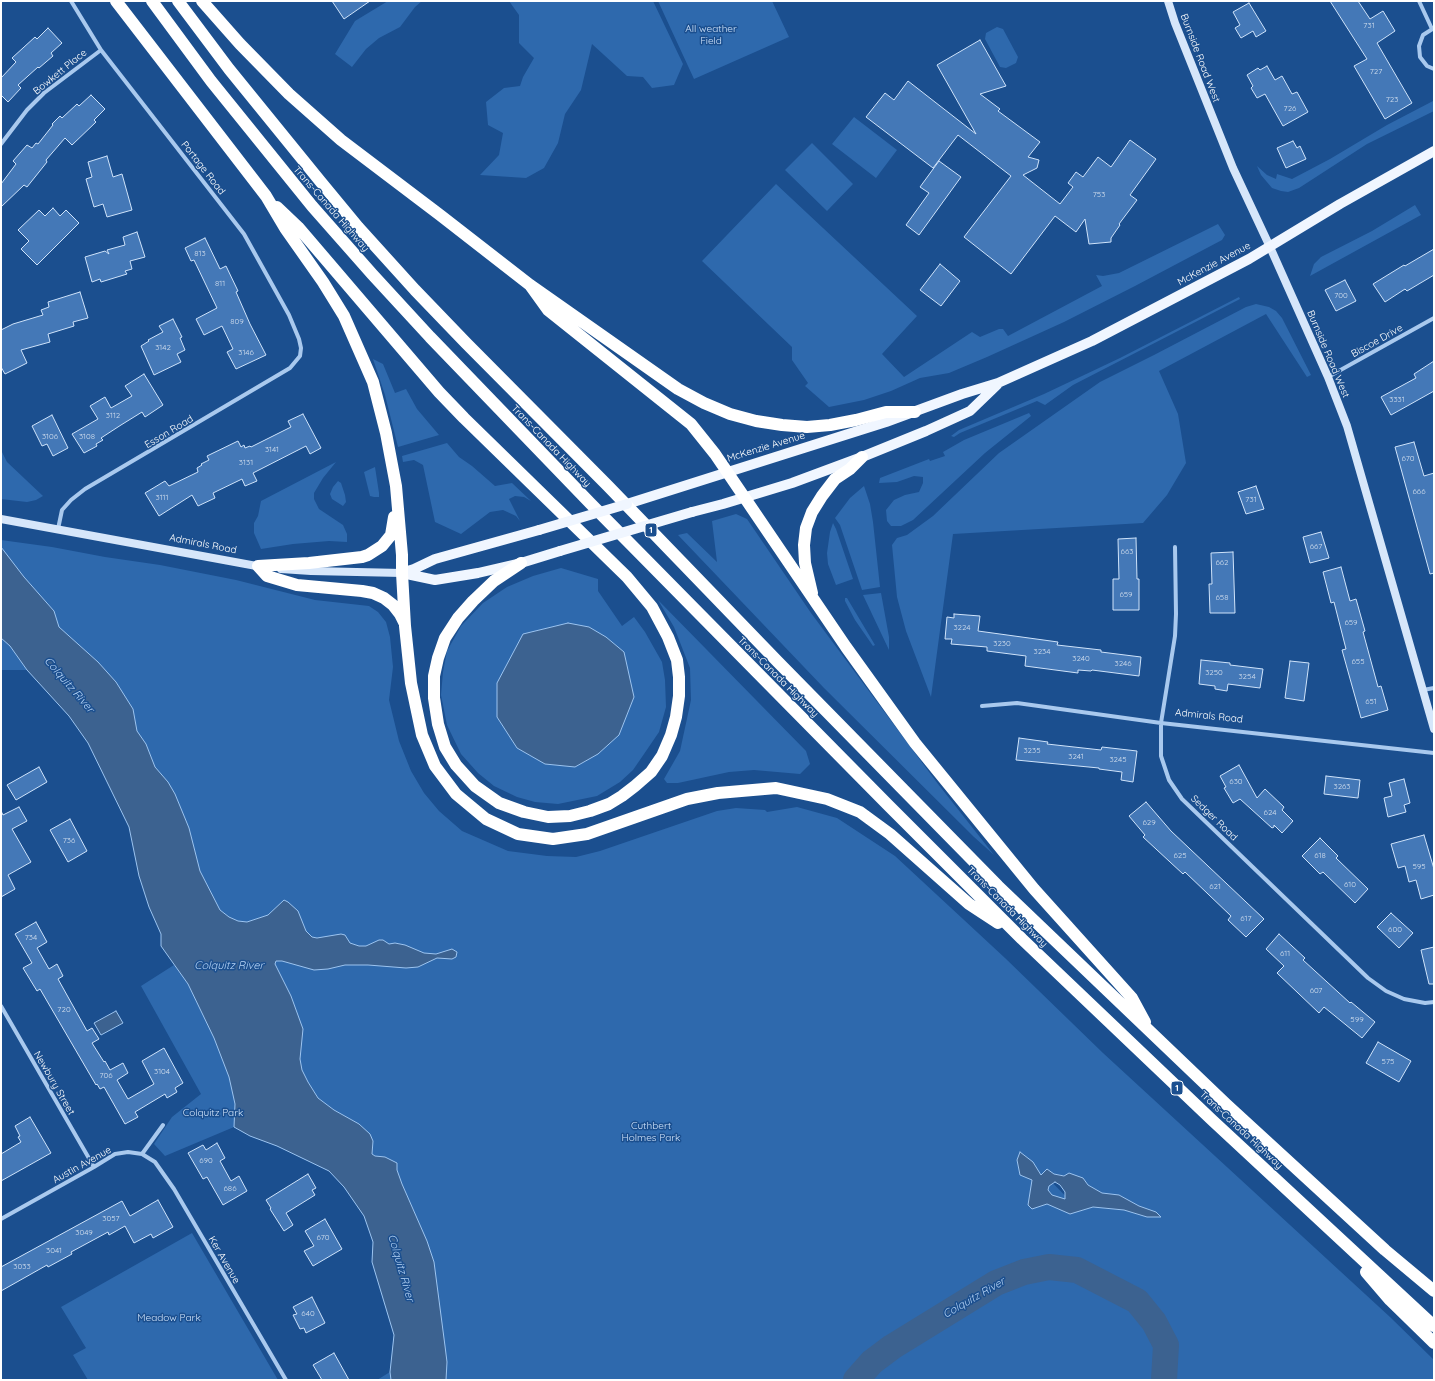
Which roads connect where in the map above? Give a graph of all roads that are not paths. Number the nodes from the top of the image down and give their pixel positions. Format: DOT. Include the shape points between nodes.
graph roads {
  1 [pos="71,1"];
  2 [pos="116,1"];
  3 [pos="152,1"];
  4 [pos="178,1"];
  5 [pos="202,1"];
  6 [pos="1168,1"];
  7 [pos="1419,1"];
  8 [pos="1433,29"];
  9 [pos="101,50"];
  10 [pos="1434,69"];
  11 [pos="1,144"];
  12 [pos="1434,151"];
  13 [pos="266,196"];
  14 [pos="1270,247"];
  15 [pos="530,284"];
  16 [pos="1434,318"];
  17 [pos="300,356"];
  18 [pos="1328,377"];
  19 [pos="998,383"];
  20 [pos="915,412"];
  21 [pos="862,457"];
  22 [pos="727,472"];
  23 [pos="396,486"];
  24 [pos="744,497"];
  25 [pos="1,519"];
  26 [pos="58,529"];
  27 [pos="539,530"];
  28 [pos="1175,547"];
  29 [pos="560,551"];
  30 [pos="521,563"];
  31 [pos="258,566"];
  32 [pos="402,573"];
  33 [pos="814,600"];
  34 [pos="406,626"];
  35 [pos="1434,688"];
  36 [pos="1423,690"];
  37 [pos="982,706"];
  38 [pos="1162,723"];
  39 [pos="1434,729"];
  40 [pos="1434,753"];
  41 [pos="1022,939"];
  42 [pos="1434,1002"];
  43 [pos="1,1006"];
  44 [pos="1152,1034"];
  45 [pos="164,1125"];
  46 [pos="142,1154"];
  47 [pos="94,1167"];
  48 [pos="1,1219"];
  49 [pos="1334,1234"];
  50 [pos="1434,1291"];
  51 [pos="1434,1326"];
  52 [pos="1434,1343"];
  53 [pos="286,1380"];
  1 -- 9 [label="street, Portage Road"];
  2 -- 13 [label="highway"];
  3 -- 41 [label="highway, Trans-Canada Highway / 1" via="278,166 419,326 683,599"];
  4 -- 44 [label="highway, Trans-Canada Highway / 1" via="285,140 415,290 998,886"];
  5 -- 15 [label="highway" via="289,94 341,140"];
  6 -- 14 [label="street, Burnside Road West" via="1233,168"];
  7 -- 8 [label="street"];
  8 -- 10 [label="street" via="1423,36 1419,46 1420,57 1427,66"];
  9 -- 11 [label="street, Bowkett Place" via="44,93 27,110"];
  9 -- 17 [label="street, Portage Road" via="244,234 289,315 299,339"];
  12 -- 14 [label="main road, McKenzie Avenue"];
  13 -- 23 [label="highway" via="344,316 373,382"];
  13 -- 30 [label="highway" via="298,227 439,392 627,577 652,607 668,637 677,660 679,696 671,735 662,756 650,772 622,796 609,804 570,816 548,817 499,803 475,786 456,764 445,747 438,724 434,676 445,638 473,601 494,581"];
  14 -- 18 [label="street, Burnside Road West"];
  14 -- 19 [label="main road, McKenzie Avenue" via="1092,341"];
  15 -- 20 [label="highway" via="678,389 730,414 756,421 807,427 830,425 886,412"];
  15 -- 22 [label="highway" via="548,310 691,424"];
  16 -- 18 [label="street, Biscoe Drive"];
  17 -- 26 [label="street, Esson Road" via="290,368 85,489 62,510"];
  18 -- 36 [label="street, Burnside Road West" via="1362,474"];
  19 -- 20 [label="main road, McKenzie Avenue"];
  19 -- 21 [label="main road, McKenzie Avenue" via="970,411"];
  20 -- 22 [label="main road, McKenzie Avenue"];
  21 -- 24 [label="main road, McKenzie Avenue" via="792,483"];
  21 -- 33 [label="highway" via="835,479 812,512 806,528 805,563"];
  22 -- 24 [label="highway"];
  22 -- 27 [label="main road, McKenzie Avenue, bridge"];
  23 -- 31 [label="highway" via="391,535 382,546 368,555 309,563"];
  23 -- 32 [label="highway"];
  24 -- 29 [label="main road, McKenzie Avenue, bridge"];
  24 -- 33 [label="highway"];
  25 -- 26 [label="street, Admirals Road"];
  26 -- 31 [label="street, Admirals Road"];
  27 -- 32 [label="main road, Admirals Road" via="434,559 414,570"];
  28 -- 38 [label="street, Sedger Road" via="1175,636"];
  29 -- 30 [label="main road, Admirals Road"];
  30 -- 32 [label="main road, Admirals Road" via="435,580"];
  31 -- 32 [label="street, Admirals Road" via="311,571"];
  31 -- 34 [label="highway" via="267,576 297,585 373,593 393,605"];
  32 -- 34 [label="highway"];
  33 -- 44 [label="highway" via="915,743 1034,889 1132,998"];
  34 -- 41 [label="highway" via="411,683 422,735 435,766 456,794 486,819 518,834 552,839 587,834 687,799 718,793 776,788 827,799 866,816 969,904"];
  35 -- 36 [label="street"];
  36 -- 39 [label="street, Burnside Road West"];
  37 -- 38 [label="street, Admirals Road" via="1017,703"];
  38 -- 40 [label="street, Admirals Road"];
  38 -- 42 [label="street, Sedger Road" via="1161,756 1169,780 1182,800 1368,978 1386,991 1404,999"];
  41 -- 49 [label="highway, Trans-Canada Highway / 1"];
  43 -- 47 [label="street, Newbury Street"];
  44 -- 50 [label="highway, Trans-Canada Highway / 1" via="1327,1198"];
  45 -- 46 [label="street"];
  46 -- 47 [label="street, Austin Avenue" via="115,1154"];
  46 -- 53 [label="street, Ker Avenue" via="155,1162 174,1189"];
  47 -- 48 [label="street, Austin Avenue"];
  49 -- 51 [label="highway, Trans-Canada Highway / 1"];
  49 -- 52 [label="highway" via="1390,1300"];
}
